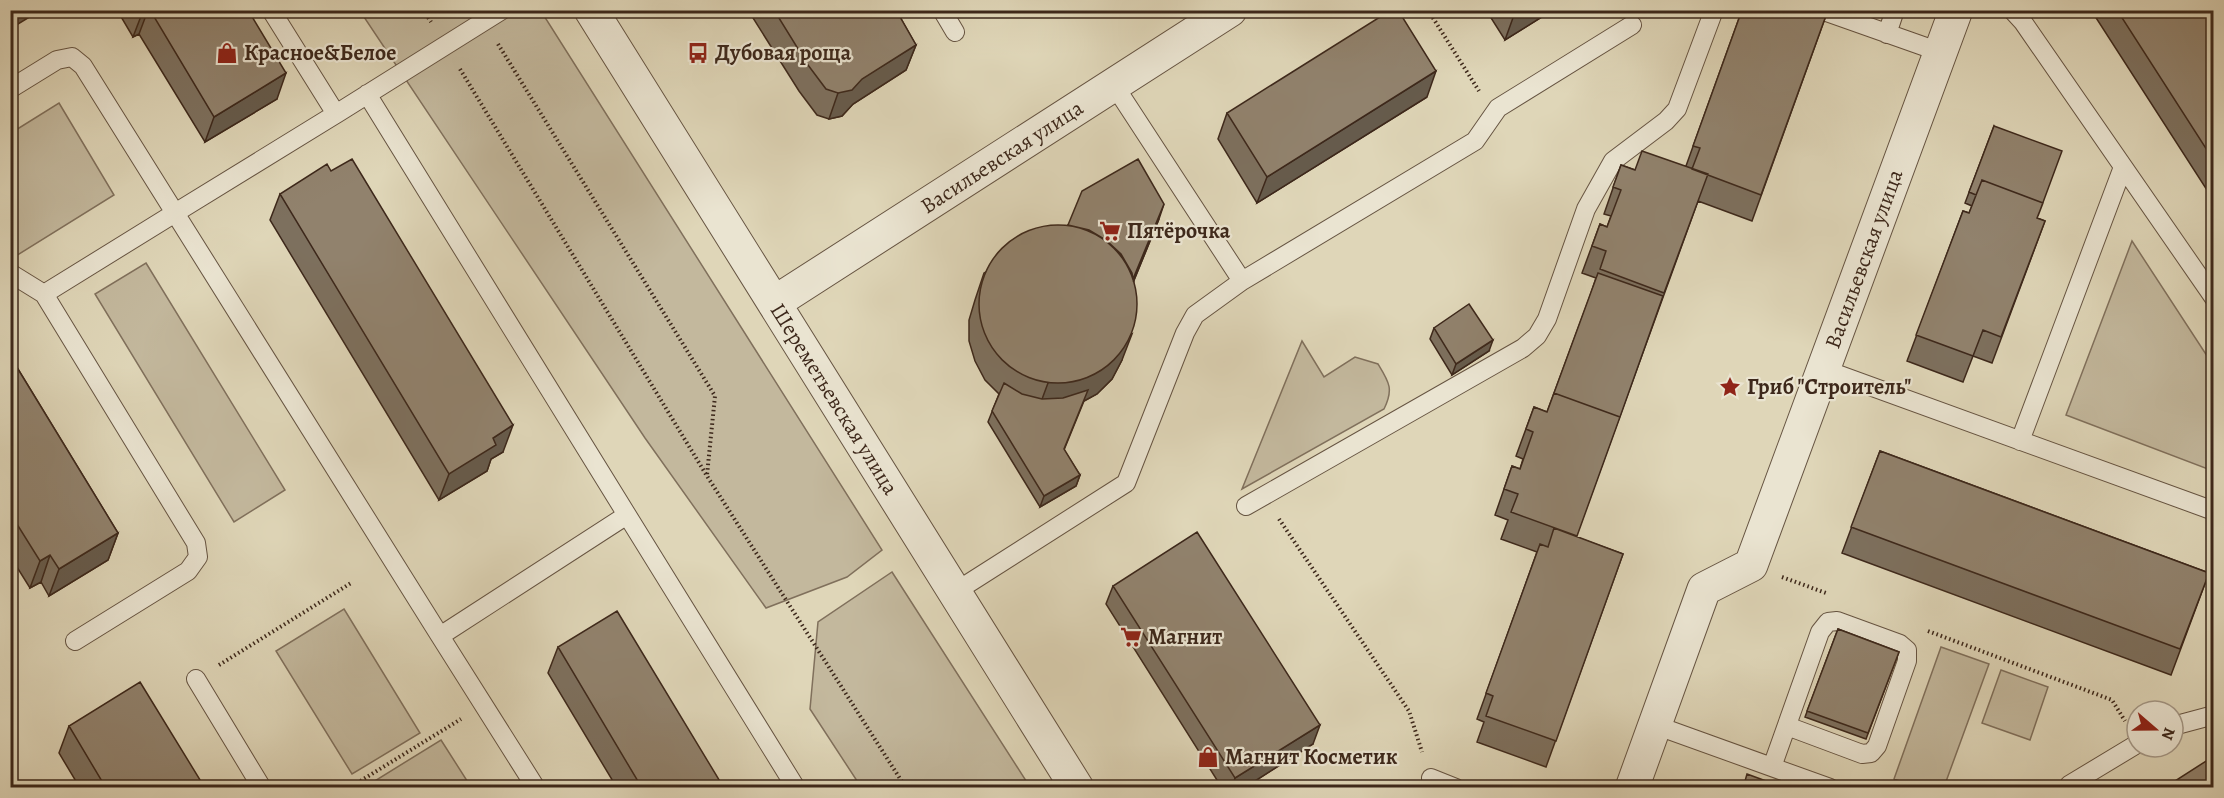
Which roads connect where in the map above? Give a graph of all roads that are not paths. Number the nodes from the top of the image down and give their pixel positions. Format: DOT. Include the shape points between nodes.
graph roads {
  1 [pos="271,10"];
  2 [pos="502,10"];
  3 [pos="591,10"];
  4 [pos="942,10"];
  5 [pos="1230,10"];
  6 [pos="1714,10"];
  7 [pos="1821,10"];
  8 [pos="1895,10"];
  9 [pos="1956,10"];
  10 [pos="2012,10"];
  11 [pos="1632,25"];
  12 [pos="955,32"];
  13 [pos="1887,33"];
  14 [pos="1940,52"];
  15 [pos="1114,85"];
  16 [pos="10,89"];
  17 [pos="367,94"];
  18 [pos="336,114"];
  19 [pos="2123,166"];
  20 [pos="176,213"];
  21 [pos="10,273"];
  22 [pos="1242,281"];
  23 [pos="44,294"];
  24 [pos="2214,298"];
  25 [pos="774,303"];
  26 [pos="1823,369"];
  27 [pos="2020,441"];
  28 [pos="1246,506"];
  29 [pos="2214,511"];
  30 [pos="627,515"];
  31 [pos="955,592"];
  32 [pos="440,636"];
  33 [pos="75,641"];
  34 [pos="196,679"];
  35 [pos="2214,715"];
  36 [pos="2185,723"];
  37 [pos="1655,725"];
  38 [pos="1786,726"];
  39 [pos="2125,744"];
  40 [pos="1772,767"];
  41 [pos="1431,778"];
  42 [pos="2069,787"];
  43 [pos="262,788"];
  44 [pos="536,788"];
  45 [pos="796,788"];
  46 [pos="1077,788"];
  47 [pos="1456,788"];
  48 [pos="1632,788"];
  49 [pos="1830,788"];
  1 -- 18 [label="lane"];
  2 -- 17 [label="lane"];
  3 -- 25 [label="street, Шереметьевская улица"];
  4 -- 12 [label="lane"];
  5 -- 15 [label="street, Васильевская улица"];
  6 -- 28 [label="lane" via="1677,109 1612,161 1586,209 1547,320 1537,336 1523,348"];
  7 -- 13 [label="lane"];
  8 -- 13 [label="lane"];
  9 -- 14 [label="street, Васильевская улица"];
  10 -- 19 [label="lane"];
  11 -- 22 [label="lane" via="1498,108 1475,141"];
  13 -- 14 [label="lane"];
  14 -- 26 [label="street, Васильевская улица"];
  15 -- 22 [label="lane"];
  15 -- 25 [label="street, Васильевская улица"];
  16 -- 20 [label="lane" via="57,60 72,57 83,66"];
  17 -- 18 [label="lane"];
  17 -- 30 [label="lane"];
  18 -- 20 [label="lane"];
  19 -- 24 [label="lane"];
  19 -- 27 [label="lane"];
  20 -- 23 [label="lane"];
  20 -- 32 [label="lane"];
  21 -- 23 [label="lane"];
  22 -- 31 [label="lane" via="1195,315 1125,483"];
  23 -- 33 [label="lane" via="196,543 198,557 189,571"];
  25 -- 31 [label="street, Шереметьевская улица"];
  26 -- 27 [label="lane"];
  26 -- 37 [label="street, Васильевская улица" via="1751,565 1704,589"];
  27 -- 29 [label="lane"];
  30 -- 32 [label="lane"];
  30 -- 45 [label="lane"];
  31 -- 46 [label="street, Шереметьевская улица"];
  32 -- 44 [label="lane"];
  34 -- 43 [label="lane"];
  35 -- 36 [label="lane"];
  37 -- 40 [label="lane"];
  37 -- 48 [label="street"];
  38 -- 38 [label="lane" via="1862,754 1871,753 1877,746 1907,662 1907,650 1837,621 1828,622 1820,632"];
  38 -- 40 [label="lane"];
  39 -- 42 [label="lane"];
  40 -- 49 [label="lane"];
  41 -- 47 [label="lane"];
}
